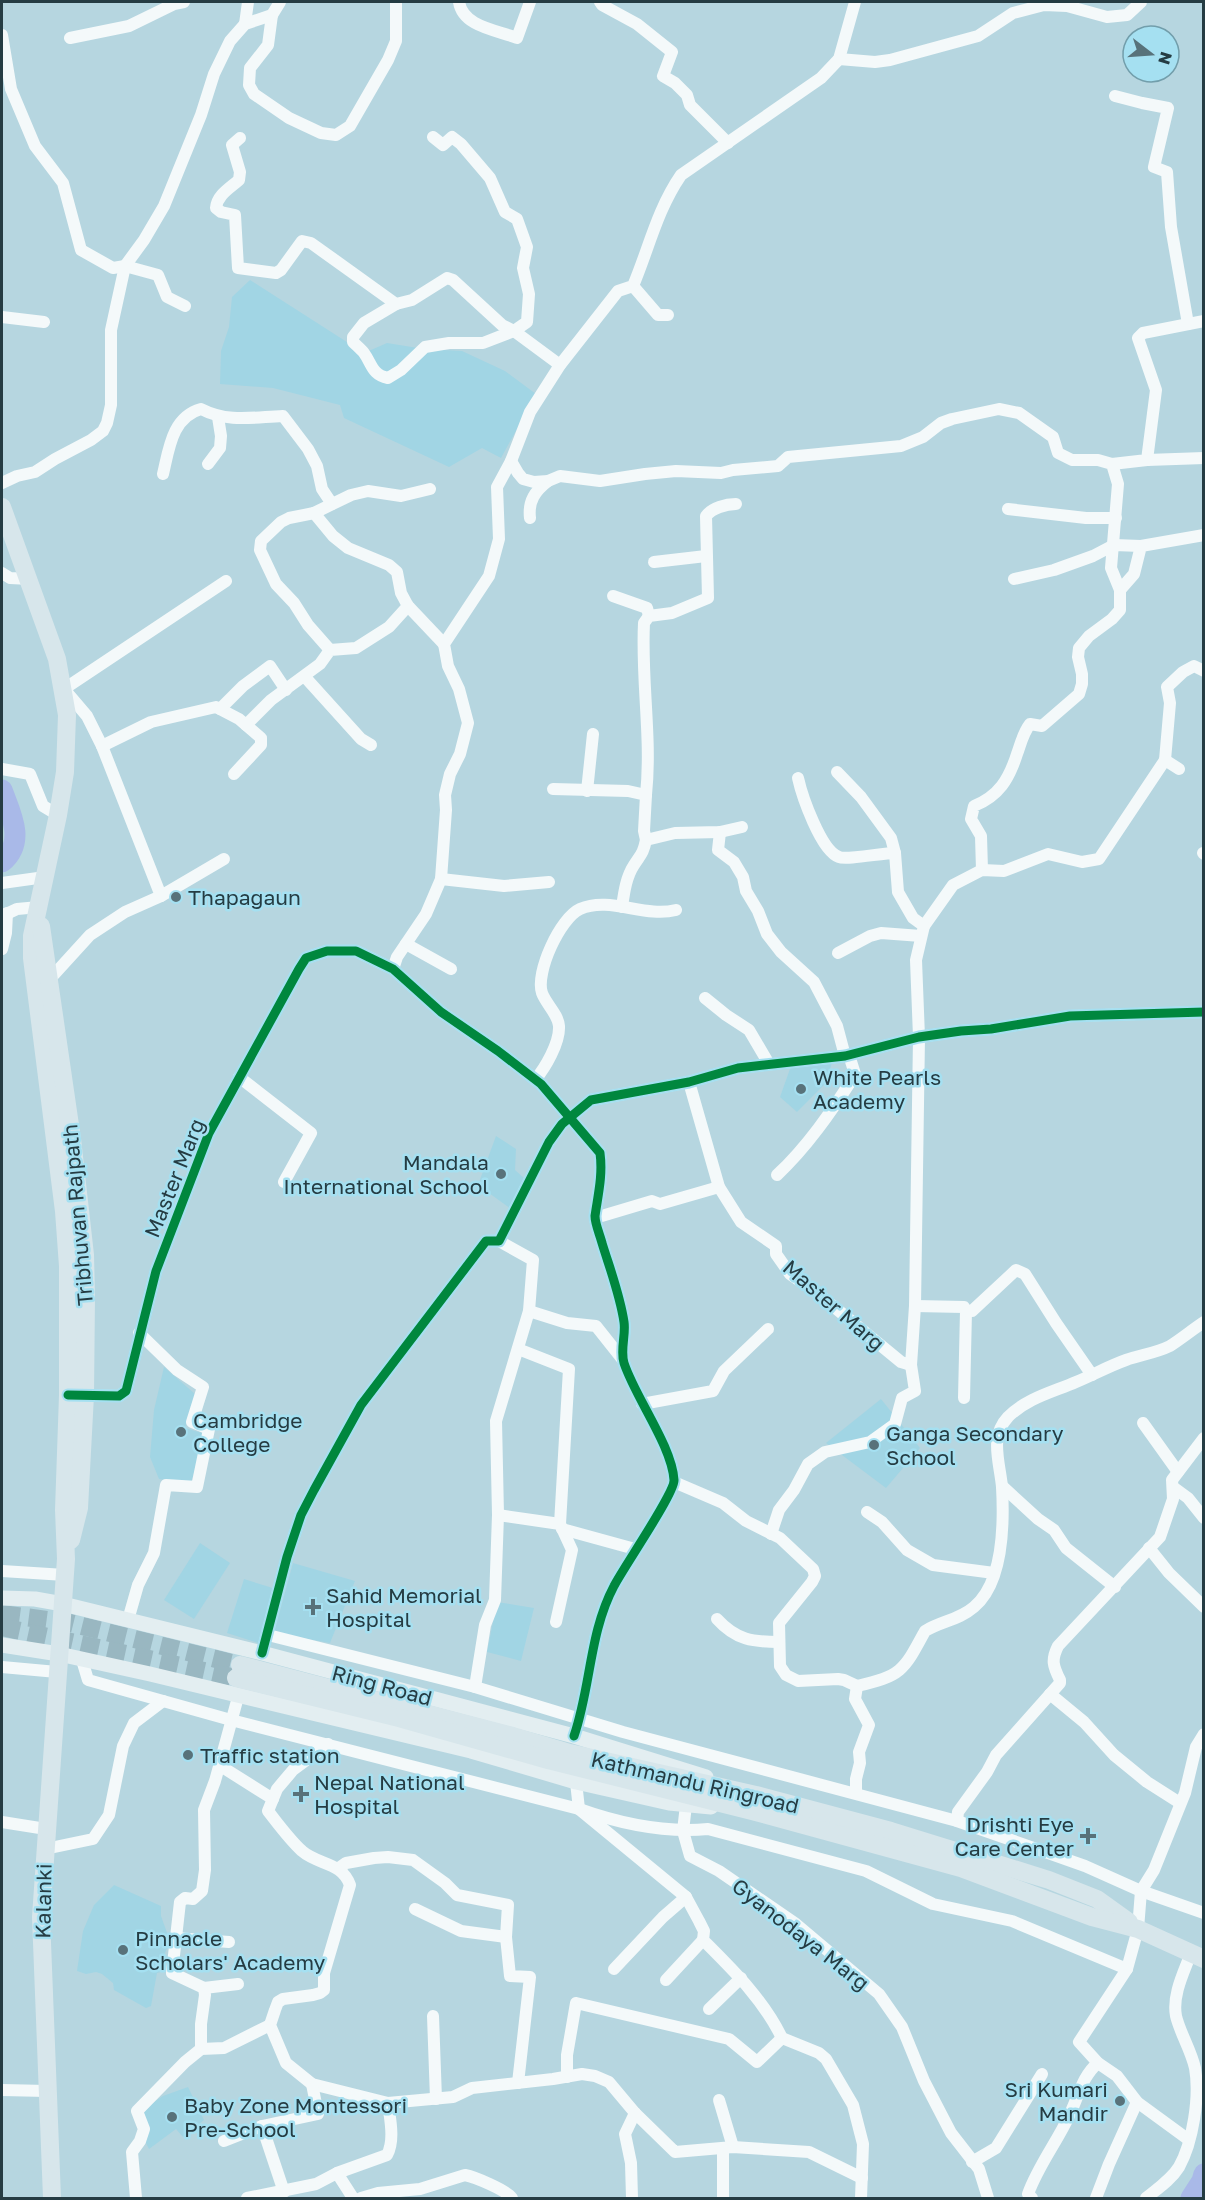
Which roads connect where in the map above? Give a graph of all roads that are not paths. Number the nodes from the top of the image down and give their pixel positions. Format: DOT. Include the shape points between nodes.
graph roads {
  1 [pos="184,2"];
  2 [pos="248,2"];
  3 [pos="280,2"];
  4 [pos="396,2"];
  5 [pos="459,2"];
  6 [pos="530,2"];
  7 [pos="600,2"];
  8 [pos="855,2"];
  9 [pos="1141,2"];
  10 [pos="272,15"];
  11 [pos="245,24"];
  12 [pos="2,35"];
  13 [pos="70,38"];
  14 [pos="839,58"];
  15 [pos="1115,96"];
  16 [pos="433,137"];
  17 [pos="240,138"];
  18 [pos="728,143"];
  19 [pos="125,266"];
  20 [pos="633,286"];
  21 [pos="396,304"];
  22 [pos="185,306"];
  23 [pos="668,315"];
  24 [pos="2,317"];
  25 [pos="44,321"];
  26 [pos="1203,321"];
  27 [pos="1188,324"];
  28 [pos="514,332"];
  29 [pos="560,365"];
  30 [pos="218,417"];
  31 [pos="1203,458"];
  32 [pos="1147,460"];
  33 [pos="511,461"];
  34 [pos="208,464"];
  35 [pos="1112,464"];
  36 [pos="163,474"];
  37 [pos="548,481"];
  38 [pos="2,483"];
  39 [pos="430,489"];
  40 [pos="332,504"];
  41 [pos="736,504"];
  42 [pos="2,507"];
  43 [pos="1008,509"];
  44 [pos="315,513"];
  45 [pos="530,518"];
  46 [pos="1116,518"];
  47 [pos="1203,535"];
  48 [pos="1114,545"];
  49 [pos="1142,546"];
  50 [pos="706,556"];
  51 [pos="654,562"];
  52 [pos="2,573"];
  53 [pos="30,579"];
  54 [pos="1014,579"];
  55 [pos="226,581"];
  56 [pos="1120,590"];
  57 [pos="613,596"];
  58 [pos="408,606"];
  59 [pos="649,616"];
  60 [pos="444,644"];
  61 [pos="330,650"];
  62 [pos="1203,671"];
  63 [pos="305,677"];
  64 [pos="64,689"];
  65 [pos="286,690"];
  66 [pos="220,709"];
  67 [pos="246,725"];
  68 [pos="593,734"];
  69 [pos="370,745"];
  70 [pos="102,746"];
  71 [pos="1165,760"];
  72 [pos="2,769"];
  73 [pos="1179,769"];
  74 [pos="837,772"];
  75 [pos="234,774"];
  76 [pos="798,778"];
  77 [pos="553,789"];
  78 [pos="587,791"];
  79 [pos="646,795"];
  80 [pos="58,815"];
  81 [pos="742,827"];
  82 [pos="720,832"];
  83 [pos="645,840"];
  84 [pos="895,853"];
  85 [pos="224,859"];
  86 [pos="982,870"];
  87 [pos="45,877"];
  88 [pos="441,879"];
  89 [pos="549,882"];
  90 [pos="2,883"];
  91 [pos="161,896"];
  92 [pos="39,907"];
  93 [pos="622,907"];
  94 [pos="676,910"];
  95 [pos="4,914"];
  96 [pos="922,931"];
  97 [pos="406,944"];
  98 [pos="2,949"];
  99 [pos="838,953"];
  100 [pos="393,969"];
  101 [pos="451,969"];
  102 [pos="49,980"];
  103 [pos="705,998"];
  104 [pos="1203,1012"];
  105 [pos="919,1037"];
  106 [pos="847,1056"];
  107 [pos="769,1064"];
  108 [pos="239,1077"];
  109 [pos="535,1080"];
  110 [pos="689,1082"];
  111 [pos="569,1117"];
  112 [pos="777,1175"];
  113 [pos="284,1182"];
  114 [pos="719,1187"];
  115 [pos="595,1218"];
  116 [pos="499,1240"];
  117 [pos="915,1306"];
  118 [pos="529,1311"];
  119 [pos="966,1311"];
  120 [pos="1203,1323"];
  121 [pos="768,1329"];
  122 [pos="139,1333"];
  123 [pos="518,1349"];
  124 [pos="623,1360"];
  125 [pos="911,1365"];
  126 [pos="1092,1375"];
  127 [pos="76,1395"];
  128 [pos="964,1398"];
  129 [pos="642,1404"];
  130 [pos="1143,1423"];
  131 [pos="1203,1438"];
  132 [pos="1178,1472"];
  133 [pos="674,1482"];
  134 [pos="1002,1486"];
  135 [pos="1173,1487"];
  136 [pos="867,1512"];
  137 [pos="498,1515"];
  138 [pos="1203,1518"];
  139 [pos="561,1527"];
  140 [pos="771,1534"];
  141 [pos="1149,1548"];
  142 [pos="634,1549"];
  143 [pos="66,1567"];
  144 [pos="2,1571"];
  145 [pos="994,1573"];
  146 [pos="1115,1587"];
  147 [pos="2,1598"];
  148 [pos="63,1604"];
  149 [pos="1203,1607"];
  150 [pos="717,1619"];
  151 [pos="128,1620"];
  152 [pos="556,1622"];
  153 [pos="268,1635"];
  154 [pos="779,1642"];
  155 [pos="2,1645"];
  156 [pos="262,1653"];
  157 [pos="82,1660"];
  158 [pos="58,1663"];
  159 [pos="2,1667"];
  160 [pos="238,1671"];
  161 [pos="857,1686"];
  162 [pos="475,1687"];
  163 [pos="1050,1694"];
  164 [pos="238,1696"];
  165 [pos="163,1701"];
  166 [pos="580,1719"];
  167 [pos="231,1720"];
  168 [pos="1203,1734"];
  169 [pos="574,1736"];
  170 [pos="328,1744"];
  171 [pos="219,1765"];
  172 [pos="576,1782"];
  173 [pos="856,1793"];
  174 [pos="273,1799"];
  175 [pos="754,1803"];
  176 [pos="1180,1803"];
  177 [pos="686,1805"];
  178 [pos="579,1809"];
  179 [pos="957,1821"];
  180 [pos="2,1822"];
  181 [pos="46,1829"];
  182 [pos="683,1832"];
  183 [pos="45,1849"];
  184 [pos="339,1868"];
  185 [pos="1141,1891"];
  186 [pos="686,1897"];
  187 [pos="415,1909"];
  188 [pos="1203,1913"];
  189 [pos="1138,1929"];
  190 [pos="506,1937"];
  191 [pos="176,1938"];
  192 [pos="704,1940"];
  193 [pos="229,1942"];
  194 [pos="1197,1956"];
  195 [pos="1127,1968"];
  196 [pos="614,1969"];
  197 [pos="741,1977"];
  198 [pos="666,1980"];
  199 [pos="238,1984"];
  200 [pos="204,1988"];
  201 [pos="709,2009"];
  202 [pos="433,2016"];
  203 [pos="270,2025"];
  204 [pos="783,2038"];
  205 [pos="201,2049"];
  206 [pos="1098,2063"];
  207 [pos="1042,2074"];
  208 [pos="567,2077"];
  209 [pos="518,2083"];
  210 [pos="312,2084"];
  211 [pos="2,2090"];
  212 [pos="47,2091"];
  213 [pos="436,2099"];
  214 [pos="719,2100"];
  215 [pos="1137,2102"];
  216 [pos="388,2103"];
  217 [pos="635,2113"];
  218 [pos="262,2126"];
  219 [pos="1189,2140"];
  220 [pos="224,2141"];
  221 [pos="728,2147"];
  222 [pos="972,2162"];
  223 [pos="337,2173"];
  224 [pos="862,2178"];
  225 [pos="425,2187"];
  226 [pos="284,2192"];
  227 [pos="723,2198"];
  228 [pos="52,2199"];
  229 [pos="136,2199"];
  230 [pos="247,2199"];
  231 [pos="353,2199"];
  232 [pos="361,2199"];
  233 [pos="432,2199"];
  234 [pos="512,2199"];
  235 [pos="633,2199"];
  236 [pos="861,2199"];
  237 [pos="988,2199"];
  238 [pos="1032,2199"];
  239 [pos="1096,2199"];
  240 [pos="1146,2199"];
  1 -- 13 [label="street" via="129,26"];
  2 -- 11 [label="street"];
  3 -- 10 [label="street"];
  4 -- 10 [label="street" via="396,40 388,60 350,126 336,135 321,133 289,118 254,94 249,85 250,68 268,45"];
  5 -- 6 [label="street" via="473,21 517,38"];
  7 -- 18 [label="street" via="637,24 672,52 663,76 687,95 690,105"];
  8 -- 14 [label="street"];
  9 -- 14 [label="street" via="1127,15 1107,17 1067,6 1044,5 1013,13 978,36 890,60"];
  10 -- 11 [label="street"];
  11 -- 19 [label="street" via="230,41 214,74 164,206"];
  12 -- 19 [label="street" via="11,89 35,146 63,183 81,250 113,268"];
  14 -- 18 [label="street" via="821,78"];
  15 -- 27 [label="street" via="1168,108 1154,167 1167,172 1171,227"];
  16 -- 28 [label="street" via="443,145 452,137 461,144 490,178 505,212 517,219 524,235 527,247 523,268 529,314 527,322"];
  17 -- 21 [label="street" via="232,145 239,180 226,191 216,208 235,215 238,268 276,273 303,241 308,241"];
  18 -- 20 [label="street" via="674,185 654,226"];
  19 -- 22 [label="street" via="158,275 167,297"];
  19 -- 38 [label="street" via="111,330 111,405 107,423 92,440 35,472"];
  20 -- 23 [label="street" via="658,315"];
  20 -- 29 [label="street" via="618,291"];
  21 -- 28 [label="street" via="412,300 447,278"];
  21 -- 28 [label="street" via="364,323 353,337 380,377 388,378 401,370 425,347 483,343"];
  24 -- 25 [label="street"];
  26 -- 27 [label="street"];
  27 -- 32 [label="street" via="1143,333 1138,338 1156,390"];
  28 -- 29 [label="street"];
  29 -- 33 [label="street" via="530,412"];
  30 -- 34 [label="street" via="220,448"];
  30 -- 36 [label="street" via="201,409 181,420 172,434"];
  30 -- 40 [label="street" via="284,416 308,449 322,489"];
  31 -- 32 [label="street"];
  32 -- 35 [label="street"];
  33 -- 37 [label="street" via="523,479"];
  33 -- 60 [label="street" via="497,487 499,539 489,576"];
  35 -- 37 [label="street" via="1072,460 1058,453 1053,437 1019,413 999,409 941,423 923,437 901,446 788,457 778,466 722,473 676,471 600,481 560,476"];
  35 -- 46 [label="street" via="1118,483"];
  37 -- 45 [label="street" via="531,500"];
  39 -- 40 [label="street" via="401,496 368,491"];
  40 -- 44 [label="street"];
  41 -- 50 [label="street" via="706,516"];
  42 -- 53 [label="highway, Tribhuvan Rajpath"];
  43 -- 46 [label="street"];
  44 -- 58 [label="street" via="348,548 397,572"];
  44 -- 61 [label="street" via="281,522 261,541 260,550 276,584"];
  46 -- 48 [label="street"];
  47 -- 49 [label="street"];
  48 -- 49 [label="street"];
  48 -- 54 [label="street" via="1054,570"];
  48 -- 56 [label="street" via="1112,568"];
  49 -- 56 [label="street" via="1134,574"];
  50 -- 51 [label="street"];
  50 -- 59 [label="street" via="708,598 672,613"];
  52 -- 53 [label="street" via="10,578"];
  53 -- 64 [label="highway, Tribhuvan Rajpath"];
  55 -- 64 [label="street"];
  56 -- 86 [label="street" via="1120,609 1078,648 1082,674 1079,694 1042,726 1030,724 1008,780 985,802 974,806 971,819 981,836"];
  57 -- 59 [label="street" via="647,608"];
  58 -- 60 [label="street"];
  58 -- 61 [label="street" via="389,627 356,648"];
  59 -- 79 [label="street" via="644,623 643,646 649,735"];
  60 -- 88 [label="street" via="468,723 445,795"];
  61 -- 63 [label="street"];
  62 -- 71 [label="street" via="1194,666 1167,687 1170,703"];
  63 -- 65 [label="street"];
  63 -- 69 [label="street" via="361,740"];
  64 -- 70 [label="street" via="87,716"];
  64 -- 80 [label="highway, Tribhuvan Rajpath" via="67,741"];
  65 -- 66 [label="street" via="270,666"];
  65 -- 67 [label="street"];
  66 -- 67 [label="street"];
  66 -- 70 [label="street" via="151,722"];
  67 -- 75 [label="street" via="262,741"];
  68 -- 78 [label="street"];
  70 -- 91 [label="street"];
  71 -- 73 [label="street"];
  71 -- 86 [label="street" via="1099,859 1082,862 1048,854 1004,871"];
  72 -- 80 [label="street" via="30,774 43,806"];
  74 -- 84 [label="street" via="884,827"];
  76 -- 84 [label="street" via="809,816 832,853 848,859"];
  77 -- 78 [label="street"];
  78 -- 79 [label="street"];
  79 -- 83 [label="street"];
  80 -- 87 [label="highway, Tribhuvan Rajpath"];
  81 -- 82 [label="street"];
  82 -- 83 [label="street" via="675,833"];
  82 -- 106 [label="street" via="718,850 734,862 743,877 767,934 814,982 837,1026"];
  83 -- 93 [label="street" via="643,854 628,880"];
  84 -- 96 [label="street" via="898,892"];
  85 -- 91 [label="street"];
  86 -- 96 [label="street" via="953,885"];
  87 -- 90 [label="street"];
  87 -- 92 [label="highway, Tribhuvan Rajpath"];
  88 -- 89 [label="street" via="504,886"];
  88 -- 97 [label="street" via="426,914"];
  91 -- 102 [label="street" via="118,916 90,935"];
  92 -- 95 [label="street"];
  92 -- 102 [label="highway, Tribhuvan Rajpath"];
  92 -- 127 [label="highway, Tribhuvan Rajpath" via="32,958 66,1233"];
  93 -- 94 [label="street" via="654,913"];
  93 -- 109 [label="street" via="580,909 560,928 540,978 558,1030 548,1061"];
  95 -- 98 [label="street" via="6,933"];
  96 -- 99 [label="street" via="881,933"];
  96 -- 105 [label="street" via="916,960"];
  97 -- 100 [label="street"];
  97 -- 101 [label="street"];
  100 -- 108 [label="street, Master Marg" via="356,951 327,951 306,958"];
  100 -- 109 [label="street" via="441,1012"];
  102 -- 127 [label="highway, Tribhuvan Rajpath" via="85,1255 86,1297"];
  103 -- 107 [label="street" via="749,1030"];
  104 -- 105 [label="street" via="1070,1016"];
  105 -- 106 [label="street"];
  105 -- 117 [label="street"];
  106 -- 107 [label="street"];
  106 -- 112 [label="street" via="853,1078"];
  107 -- 110 [label="street"];
  108 -- 113 [label="street" via="311,1133"];
  108 -- 122 [label="street, Master Marg" via="209,1133 156,1271"];
  109 -- 111 [label="street"];
  110 -- 111 [label="street" via="591,1100"];
  110 -- 114 [label="street, Master Marg"];
  111 -- 115 [label="street" via="600,1153 602,1168"];
  111 -- 116 [label="street" via="539,1159"];
  114 -- 115 [label="street"];
  114 -- 125 [label="street, Master Marg" via="741,1222 776,1246 776,1254 790,1274 901,1362"];
  115 -- 124 [label="street" via="624,1324"];
  116 -- 118 [label="street" via="533,1260"];
  116 -- 153 [label="street" via="486,1241 361,1405 301,1515"];
  117 -- 119 [label="street" via="964,1307"];
  117 -- 125 [label="street"];
  118 -- 123 [label="street"];
  118 -- 124 [label="street" via="567,1323 596,1326"];
  119 -- 126 [label="street" via="972,1311 1019,1270"];
  119 -- 128 [label="street"];
  120 -- 126 [label="street" via="1169,1346"];
  121 -- 129 [label="street" via="724,1371 713,1391"];
  122 -- 127 [label="street, Master Marg" via="124,1394"];
  122 -- 151 [label="street" via="177,1370 203,1387 192,1422 209,1429 197,1487 166,1485 154,1553 138,1585"];
  123 -- 137 [label="street" via="496,1421"];
  123 -- 139 [label="street" via="569,1369"];
  124 -- 129 [label="street"];
  125 -- 140 [label="street" via="915,1390 902,1398 896,1424 870,1442 825,1452 808,1464 779,1510"];
  126 -- 134 [label="street" via="1026,1403 1008,1418 996,1441"];
  127 -- 143 [label="highway, Tribhuvan Rajpath" via="64,1510"];
  129 -- 133 [label="street" via="669,1459"];
  130 -- 132 [label="street"];
  131 -- 132 [label="street"];
  132 -- 135 [label="street" via="1172,1480"];
  133 -- 140 [label="street" via="723,1503"];
  133 -- 142 [label="street" via="667,1500"];
  134 -- 145 [label="street" via="1002,1539"];
  134 -- 146 [label="street" via="1054,1530 1066,1548"];
  135 -- 138 [label="street" via="1188,1498"];
  135 -- 141 [label="street" via="1161,1537"];
  136 -- 145 [label="street" via="924,1561"];
  137 -- 139 [label="street"];
  137 -- 162 [label="street" via="495,1600 485,1625"];
  139 -- 142 [label="street"];
  139 -- 152 [label="street" via="572,1550"];
  140 -- 154 [label="street" via="813,1569 815,1576 779,1623"];
  141 -- 146 [label="street"];
  141 -- 149 [label="street"];
  142 -- 166 [label="street" via="602,1614"];
  143 -- 144 [label="street"];
  143 -- 148 [label="highway, Tribhuvan Rajpath"];
  145 -- 161 [label="street" via="975,1607 925,1631 906,1666 897,1674"];
  146 -- 163 [label="street" via="1058,1646 1053,1664 1060,1680"];
  147 -- 148 [label="main road, Ring Road"];
  148 -- 151 [label="main road, Ring Road"];
  148 -- 158 [label="highway, Kalanki"];
  150 -- 154 [label="street" via="741,1638"];
  151 -- 156 [label="main road, Ring Road"];
  153 -- 156 [label="street"];
  153 -- 162 [label="street"];
  154 -- 161 [label="street" via="780,1666 786,1675 798,1681 844,1680"];
  155 -- 158 [label="main road"];
  156 -- 169 [label="main road, Ring Road"];
  157 -- 158 [label="main road"];
  157 -- 164 [label="main road"];
  157 -- 165 [label="street" via="88,1680"];
  158 -- 159 [label="street"];
  158 -- 181 [label="highway, Kalanki"];
  160 -- 175 [label="highway, Kathmandu Ringroad" via="436,1715"];
  161 -- 173 [label="street" via="855,1699 869,1725 859,1752"];
  162 -- 166 [label="street"];
  163 -- 176 [label="street" via="1084,1722 1114,1755"];
  163 -- 179 [label="street" via="996,1755 958,1812"];
  164 -- 167 [label="street"];
  164 -- 172 [label="main road" via="471,1751"];
  165 -- 167 [label="street"];
  165 -- 183 [label="street" via="134,1723 123,1746 109,1815 93,1839"];
  166 -- 169 [label="street"];
  166 -- 173 [label="street"];
  167 -- 170 [label="street"];
  167 -- 171 [label="street"];
  168 -- 176 [label="street"];
  169 -- 175 [label="main road, Ring Road" via="675,1766"];
  170 -- 174 [label="street" via="293,1770"];
  170 -- 178 [label="street"];
  171 -- 174 [label="street"];
  171 -- 191 [label="street" via="204,1810 202,1891 193,1899 180,1902"];
  172 -- 177 [label="main road"];
  172 -- 178 [label="street"];
  173 -- 179 [label="street"];
  174 -- 184 [label="street" via="268,1811 304,1853"];
  175 -- 177 [label="main road"];
  175 -- 189 [label="highway, Kathmandu Ringroad" via="891,1831 1049,1880 1097,1899"];
  176 -- 185 [label="street" via="1154,1870"];
  177 -- 182 [label="street, Gyanodaya Marg"];
  178 -- 182 [label="street" via="652,1829"];
  178 -- 186 [label="street"];
  179 -- 185 [label="street" via="1075,1862"];
  180 -- 181 [label="street"];
  181 -- 183 [label="highway, Kalanki"];
  182 -- 195 [label="street" via="708,1829 866,1871 933,1904 1012,1921"];
  182 -- 222 [label="street, Gyanodaya Marg" via="690,1856 719,1871 796,1924 879,1994 902,2027 951,2133"];
  183 -- 212 [label="highway, Kalanki" via="41,1917"];
  184 -- 190 [label="street" via="374,1858 413,1860 457,1895 508,1905"];
  184 -- 203 [label="street" via="350,1885 324,1973 324,1990 278,2002"];
  185 -- 188 [label="street"];
  185 -- 189 [label="street"];
  186 -- 192 [label="street" via="704,1931"];
  186 -- 196 [label="street"];
  187 -- 190 [label="street" via="461,1931"];
  189 -- 194 [label="highway, Kathmandu Ringroad"];
  189 -- 195 [label="street"];
  190 -- 209 [label="street" via="510,1976 530,1977"];
  191 -- 193 [label="street"];
  191 -- 200 [label="street" via="172,1973"];
  192 -- 197 [label="street"];
  192 -- 198 [label="street"];
  194 -- 219 [label="street" via="1176,2000 1176,2015 1194,2067 1197,2093"];
  195 -- 206 [label="street" via="1079,2043"];
  197 -- 201 [label="street"];
  197 -- 204 [label="street"];
  199 -- 200 [label="street"];
  200 -- 205 [label="street"];
  202 -- 213 [label="street"];
  203 -- 205 [label="street" via="224,2048"];
  203 -- 210 [label="street" via="286,2063"];
  204 -- 208 [label="street" via="757,2062 729,2038 576,2003"];
  204 -- 224 [label="street" via="826,2059 853,2105 863,2144"];
  205 -- 229 [label="street" via="137,2111 144,2129 132,2152"];
  206 -- 215 [label="street" via="1117,2076"];
  206 -- 238 [label="street" via="1089,2071 1033,2182 1028,2194"];
  207 -- 222 [label="street" via="996,2148"];
  208 -- 209 [label="street"];
  208 -- 217 [label="street" via="582,2074 609,2082"];
  209 -- 213 [label="street" via="472,2088 453,2097"];
  210 -- 216 [label="street"];
  210 -- 218 [label="street" via="318,2114"];
  211 -- 212 [label="street"];
  212 -- 228 [label="highway, Kalanki"];
  213 -- 216 [label="street"];
  214 -- 221 [label="street"];
  215 -- 219 [label="street"];
  215 -- 239 [label="street"];
  216 -- 223 [label="street" via="391,2131 387,2155"];
  217 -- 221 [label="street" via="675,2152"];
  217 -- 235 [label="street" via="625,2134"];
  218 -- 220 [label="street"];
  218 -- 226 [label="street"];
  219 -- 240 [label="street" via="1179,2167"];
  221 -- 224 [label="street" via="809,2152"];
  221 -- 227 [label="street"];
  222 -- 237 [label="street, Gyanodaya Marg" via="979,2169"];
  223 -- 226 [label="street" via="316,2184"];
  223 -- 231 [label="street"];
  224 -- 236 [label="street"];
  225 -- 232 [label="street"];
  225 -- 233 [label="street"];
  225 -- 234 [label="street" via="465,2175 508,2193"];
  226 -- 230 [label="street"];
}
